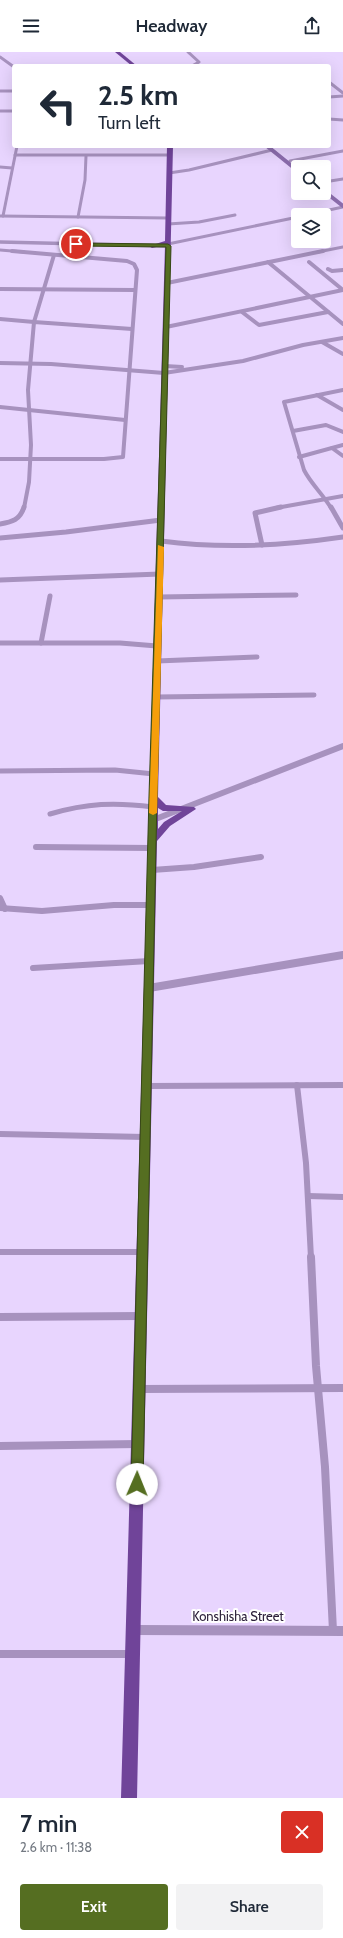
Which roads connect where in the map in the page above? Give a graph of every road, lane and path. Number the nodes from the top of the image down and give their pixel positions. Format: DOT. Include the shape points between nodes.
graph roads {
  1 [pos="117,52"];
  2 [pos="188,52"];
  3 [pos="0,57"];
  4 [pos="132,64"];
  5 [pos="196,64"];
  6 [pos="12,66"];
  7 [pos="331,84"];
  8 [pos="0,91"];
  9 [pos="12,91"];
  10 [pos="343,94"];
  11 [pos="331,97"];
  12 [pos="0,111"];
  13 [pos="12,111"];
  14 [pos="331,119"];
  15 [pos="343,120"];
  16 [pos="17,148"];
  17 [pos="272,148"];
  18 [pos="343,151"];
  19 [pos="170,153"];
  20 [pos="15,155"];
  21 [pos="86,156"];
  22 [pos="290,161"];
  23 [pos="291,165"];
  24 [pos="0,167"];
  25 [pos="12,168"];
  26 [pos="169,173"];
  27 [pos="343,179"];
  28 [pos="331,181"];
  29 [pos="0,192"];
  30 [pos="7,192"];
  31 [pos="331,194"];
  32 [pos="331,196"];
  33 [pos="343,205"];
  34 [pos="331,208"];
  35 [pos="235,214"];
  36 [pos="2,216"];
  37 [pos="78,217"];
  38 [pos="291,219"];
  39 [pos="168,221"];
  40 [pos="0,244"];
  41 [pos="168,246"];
  42 [pos="153,247"];
  43 [pos="343,247"];
  44 [pos="0,250"];
  45 [pos="54,255"];
  46 [pos="268,262"];
  47 [pos="309,262"];
  48 [pos="328,269"];
  49 [pos="343,270"];
  50 [pos="167,283"];
  51 [pos="0,289"];
  52 [pos="43,289"];
  53 [pos="134,290"];
  54 [pos="310,297"];
  55 [pos="242,312"];
  56 [pos="328,312"];
  57 [pos="0,319"];
  58 [pos="34,322"];
  59 [pos="343,324"];
  60 [pos="166,327"];
  61 [pos="132,329"];
  62 [pos="343,338"];
  63 [pos="322,342"];
  64 [pos="343,354"];
  65 [pos="0,363"];
  66 [pos="31,363"];
  67 [pos="165,369"];
  68 [pos="130,371"];
  69 [pos="343,390"];
  70 [pos="317,395"];
  71 [pos="0,407"];
  72 [pos="28,409"];
  73 [pos="343,410"];
  74 [pos="125,420"];
  75 [pos="293,431"];
  76 [pos="343,432"];
  77 [pos="343,445"];
  78 [pos="332,448"];
  79 [pos="343,456"];
  80 [pos="299,457"];
  81 [pos="0,459"];
  82 [pos="30,460"];
  83 [pos="343,496"];
  84 [pos="326,499"];
  85 [pos="161,520"];
  86 [pos="0,524"];
  87 [pos="343,528"];
  88 [pos="0,538"];
  89 [pos="343,538"];
  90 [pos="161,542"];
  91 [pos="262,544"];
  92 [pos="160,574"];
  93 [pos="0,580"];
  94 [pos="50,596"];
  95 [pos="296,596"];
  96 [pos="159,597"];
  97 [pos="0,643"];
  98 [pos="41,643"];
  99 [pos="157,646"];
  100 [pos="257,657"];
  101 [pos="157,661"];
  102 [pos="314,695"];
  103 [pos="156,697"];
  104 [pos="343,746"];
  105 [pos="0,771"];
  106 [pos="154,774"];
  107 [pos="153,801"];
  108 [pos="188,809"];
  109 [pos="50,814"];
  110 [pos="153,822"];
  111 [pos="153,844"];
  112 [pos="36,847"];
  113 [pos="261,857"];
  114 [pos="152,870"];
  115 [pos="0,898"];
  116 [pos="151,905"];
  117 [pos="2,909"];
  118 [pos="343,955"];
  119 [pos="149,961"];
  120 [pos="33,968"];
  121 [pos="149,988"];
  122 [pos="297,1085"];
  123 [pos="343,1085"];
  124 [pos="146,1086"];
  125 [pos="0,1134"];
  126 [pos="145,1137"];
  127 [pos="308,1196"];
  128 [pos="343,1197"];
  129 [pos="0,1252"];
  130 [pos="142,1252"];
  131 [pos="141,1316"];
  132 [pos="0,1317"];
  133 [pos="318,1388"];
  134 [pos="343,1388"];
  135 [pos="139,1389"];
  136 [pos="138,1444"];
  137 [pos="0,1446"];
  138 [pos="134,1630"];
  139 [pos="338,1631"];
  140 [pos="0,1654"];
  141 [pos="133,1654"];
  142 [pos="129,1798"];
  1 -- 4 [label="highway"];
  2 -- 5 [label="street" via="199,62"];
  3 -- 6 [label="street"];
  7 -- 10 [label="street"];
  8 -- 9 [label="street"];
  10 -- 11 [label="street"];
  12 -- 13 [label="street"];
  14 -- 15 [label="street"];
  16 -- 20 [label="street"];
  17 -- 22 [label="main road"];
  17 -- 23 [label="main road"];
  17 -- 26 [label="street"];
  18 -- 22 [label="street"];
  19 -- 21 [label="street" via="158,156"];
  19 -- 26 [label="highway"];
  20 -- 21 [label="street"];
  20 -- 25 [label="street"];
  21 -- 37 [label="street" via="85,180"];
  24 -- 25 [label="street"];
  25 -- 30 [label="street"];
  26 -- 39 [label="highway"];
  27 -- 28 [label="street"];
  29 -- 30 [label="street"];
  30 -- 36 [label="street"];
  31 -- 33 [label="main road"];
  32 -- 33 [label="main road"];
  33 -- 34 [label="street"];
  35 -- 39 [label="street" via="199,222"];
  36 -- 37 [label="street"];
  37 -- 39 [label="street"];
  38 -- 41 [label="street"];
  39 -- 41 [label="highway"];
  40 -- 42 [label="street"];
  41 -- 42 [label="highway"];
  41 -- 42 [label="highway"];
  41 -- 50 [label="highway"];
  43 -- 46 [label="street"];
  44 -- 45 [label="street"];
  45 -- 52 [label="street"];
  45 -- 53 [label="street" via="134,264 137,270"];
  46 -- 50 [label="street"];
  46 -- 54 [label="street"];
  47 -- 54 [label="street" via="343,290"];
  48 -- 49 [label="street"];
  50 -- 60 [label="highway"];
  51 -- 52 [label="street"];
  52 -- 53 [label="street"];
  52 -- 58 [label="street"];
  53 -- 61 [label="street"];
  54 -- 55 [label="street"];
  54 -- 56 [label="street"];
  55 -- 56 [label="street" via="259,325"];
  55 -- 60 [label="street"];
  56 -- 59 [label="street"];
  57 -- 58 [label="street"];
  58 -- 61 [label="street"];
  58 -- 66 [label="street"];
  60 -- 67 [label="highway"];
  61 -- 68 [label="street"];
  62 -- 63 [label="street"];
  63 -- 64 [label="street"];
  63 -- 67 [label="street" via="243,361"];
  65 -- 66 [label="street"];
  66 -- 68 [label="street"];
  66 -- 72 [label="street"];
  67 -- 68 [label="street"];
  67 -- 85 [label="highway"];
  68 -- 74 [label="street"];
  69 -- 70 [label="street"];
  70 -- 73 [label="street"];
  70 -- 75 [label="street" via="284,401"];
  71 -- 72 [label="street"];
  72 -- 74 [label="street"];
  72 -- 82 [label="street"];
  74 -- 82 [label="street" via="123,458"];
  75 -- 76 [label="street" via="326,425"];
  75 -- 80 [label="street"];
  77 -- 78 [label="street"];
  78 -- 79 [label="street"];
  78 -- 80 [label="street"];
  80 -- 84 [label="street" via="309,480"];
  81 -- 82 [label="street"];
  82 -- 86 [label="street" via="29,482 22,514 15,521"];
  83 -- 84 [label="street"];
  84 -- 87 [label="street"];
  84 -- 91 [label="street" via="256,513"];
  85 -- 88 [label="street"];
  85 -- 90 [label="highway"];
  89 -- 91 [label="street" via="303,543"];
  90 -- 91 [label="street" via="197,546"];
  90 -- 92 [label="highway"];
  92 -- 93 [label="street"];
  92 -- 96 [label="highway"];
  94 -- 98 [label="street"];
  95 -- 96 [label="street"];
  96 -- 99 [label="highway"];
  97 -- 98 [label="street"];
  98 -- 99 [label="street" via="120,643"];
  99 -- 101 [label="highway"];
  100 -- 101 [label="street"];
  101 -- 103 [label="highway"];
  102 -- 103 [label="street"];
  103 -- 106 [label="highway"];
  104 -- 108 [label="street"];
  105 -- 106 [label="street" via="115,770"];
  106 -- 107 [label="highway"];
  107 -- 108 [label="highway" via="163,808"];
  107 -- 109 [label="street" via="76,806"];
  107 -- 110 [label="highway"];
  108 -- 110 [label="street"];
  108 -- 111 [label="highway" via="167,824"];
  110 -- 111 [label="highway"];
  111 -- 112 [label="street"];
  111 -- 114 [label="highway"];
  113 -- 114 [label="street"];
  114 -- 116 [label="highway"];
  115 -- 117 [label="street" via="3,902"];
  116 -- 117 [label="street" via="114,905 42,911"];
  116 -- 119 [label="highway"];
  118 -- 121 [label="street"];
  119 -- 120 [label="street"];
  119 -- 121 [label="highway"];
  121 -- 124 [label="highway"];
  122 -- 123 [label="street"];
  122 -- 124 [label="street"];
  122 -- 127 [label="street"];
  124 -- 126 [label="highway"];
  125 -- 126 [label="street"];
  126 -- 130 [label="highway"];
  127 -- 128 [label="street"];
  127 -- 133 [label="street"];
  129 -- 130 [label="street"];
  130 -- 131 [label="highway"];
  131 -- 132 [label="street"];
  131 -- 135 [label="highway"];
  133 -- 134 [label="street"];
  133 -- 135 [label="street"];
  133 -- 139 [label="street"];
  135 -- 136 [label="highway"];
  136 -- 137 [label="street"];
  136 -- 138 [label="highway"];
  138 -- 139 [label="street, Konshisha Street"];
  138 -- 141 [label="highway"];
  140 -- 141 [label="street"];
  141 -- 142 [label="highway"];
}
